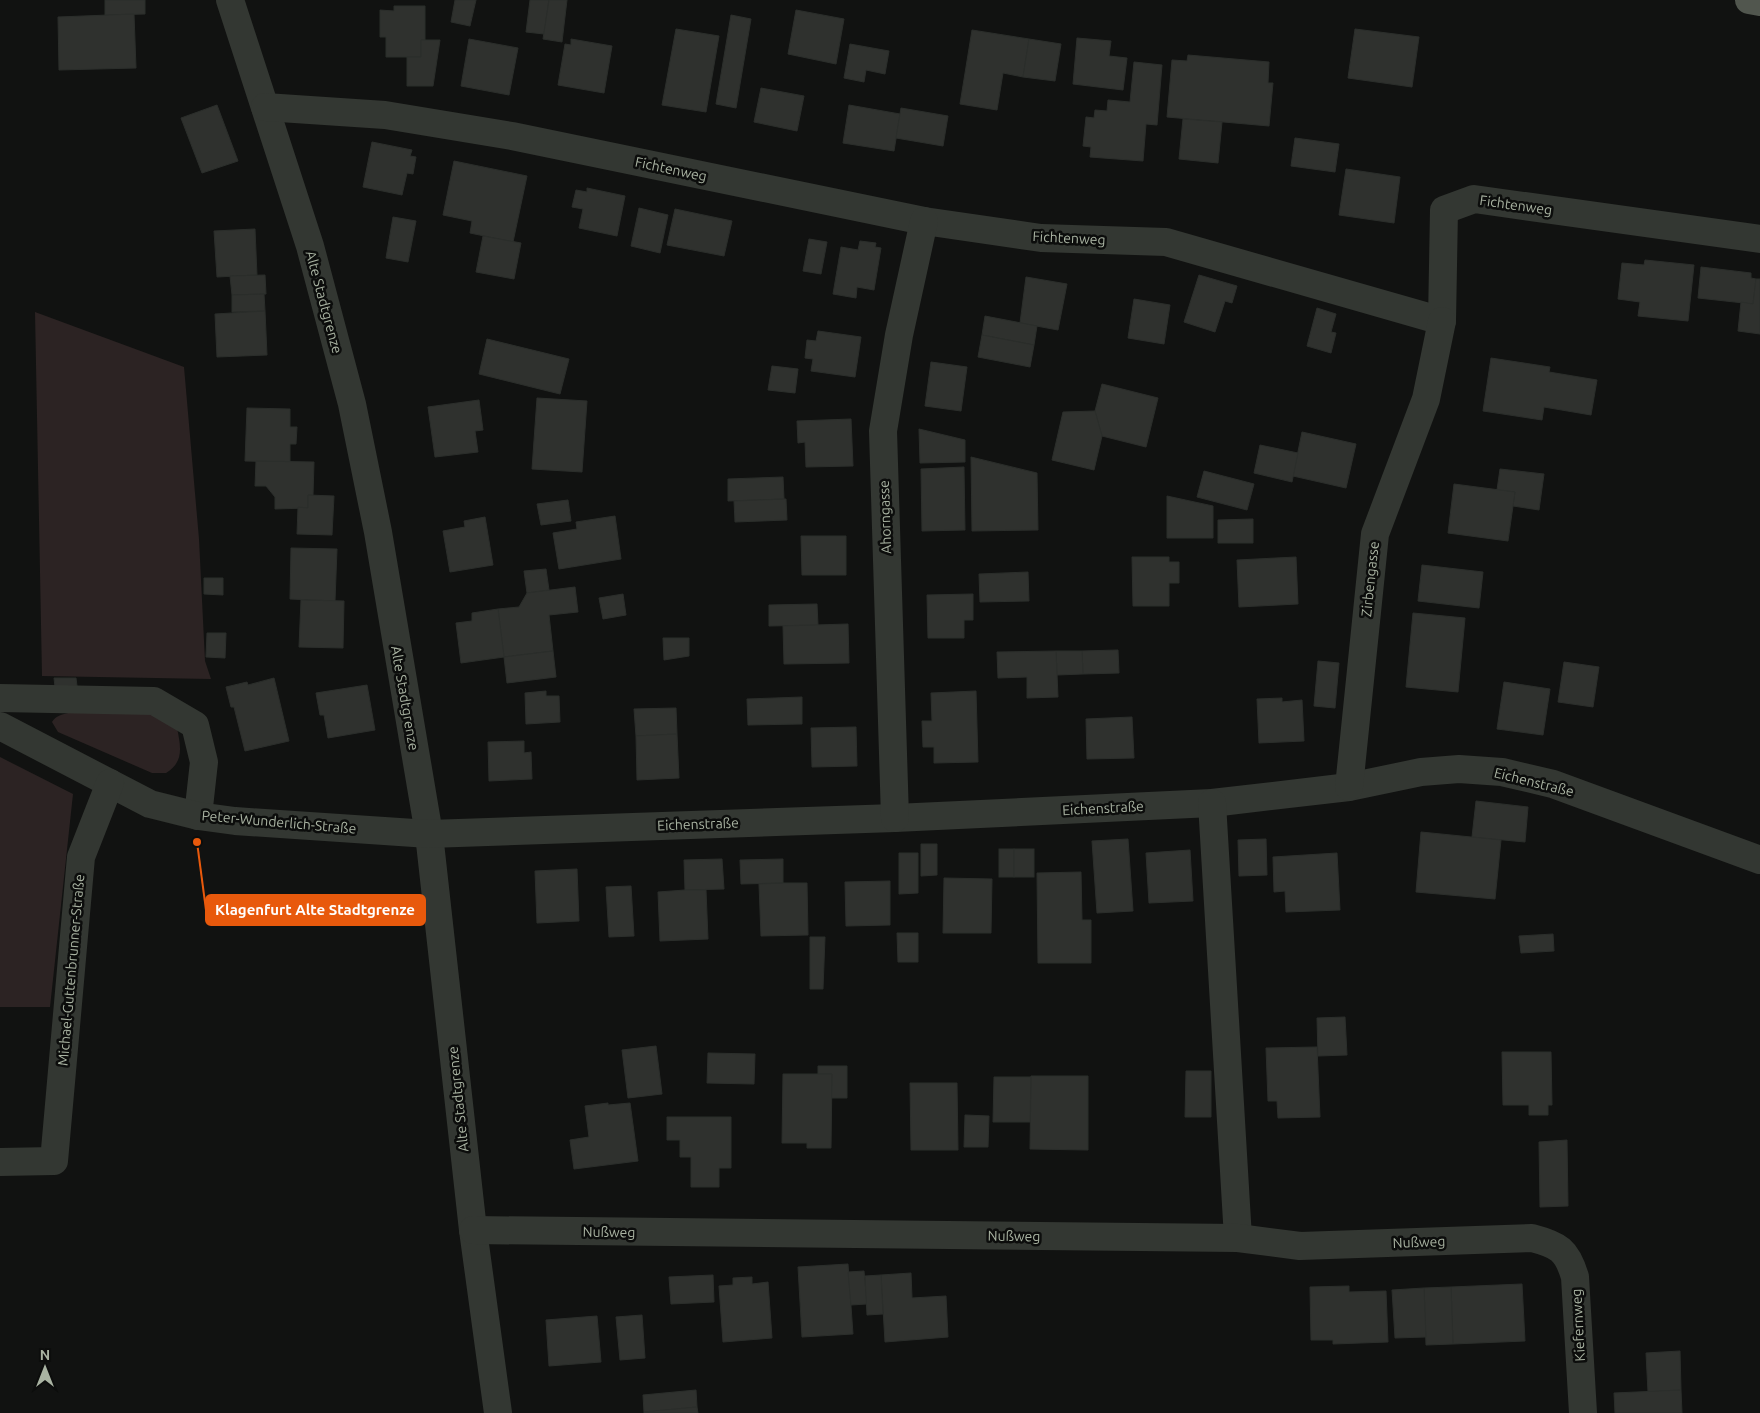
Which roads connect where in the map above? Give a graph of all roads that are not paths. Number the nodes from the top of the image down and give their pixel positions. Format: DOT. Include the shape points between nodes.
graph roads {
  1 [pos="1749,0"];
  2 [pos="1760,2"];
  3 [pos="228,6"];
  4 [pos="265,107"];
  5 [pos="924,221"];
  6 [pos="1760,239"];
  7 [pos="1442,321"];
  8 [pos="0,698"];
  9 [pos="0,726"];
  10 [pos="110,783"];
  11 [pos="1349,787"];
  12 [pos="1212,803"];
  13 [pos="198,816"];
  14 [pos="896,818"];
  15 [pos="429,834"];
  16 [pos="1760,860"];
  17 [pos="0,1162"];
  18 [pos="473,1230"];
  19 [pos="1238,1238"];
  20 [pos="1554,1243"];
  21 [pos="498,1413"];
  22 [pos="1583,1413"];
  1 -- 2 [label="main road"];
  3 -- 4 [label="street, Alte Stadtgrenze"];
  4 -- 5 [label="street, Fichtenweg" via="385,115 512,136"];
  4 -- 15 [label="street, Alte Stadtgrenze" via="310,246 352,404 378,532"];
  5 -- 7 [label="street, Fichtenweg" via="1041,238 1166,242"];
  5 -- 14 [label="street, Ahorngasse" via="899,335 883,431"];
  6 -- 7 [label="street, Fichtenweg" via="1474,199 1444,210"];
  7 -- 11 [label="street, Zirbengasse" via="1426,399 1375,534"];
  8 -- 13 [label="street" via="154,701 195,725 204,762"];
  9 -- 10 [label="street, Peter-Wunderlich-Straße"];
  10 -- 13 [label="street, Peter-Wunderlich-Straße" via="150,804"];
  10 -- 17 [label="street, Michael-Guttenbrunner-Straße" via="81,856 54,1161"];
  11 -- 12 [label="street, Eichenstraße"];
  11 -- 16 [label="street, Eichenstraße" via="1421,772 1459,769 1502,772 1553,784"];
  12 -- 14 [label="street, Eichenstraße"];
  12 -- 19 [label="street"];
  13 -- 15 [label="street, Peter-Wunderlich-Straße" via="235,822"];
  14 -- 15 [label="street, Eichenstraße"];
  15 -- 18 [label="street, Alte Stadtgrenze"];
  18 -- 19 [label="street, Nußweg"];
  18 -- 21 [label="street, Alte Stadtgrenze"];
  19 -- 20 [label="street, Nußweg" via="1300,1246 1532,1238"];
  20 -- 22 [label="street, Kiefernweg" via="1569,1258 1575,1277"];
}
